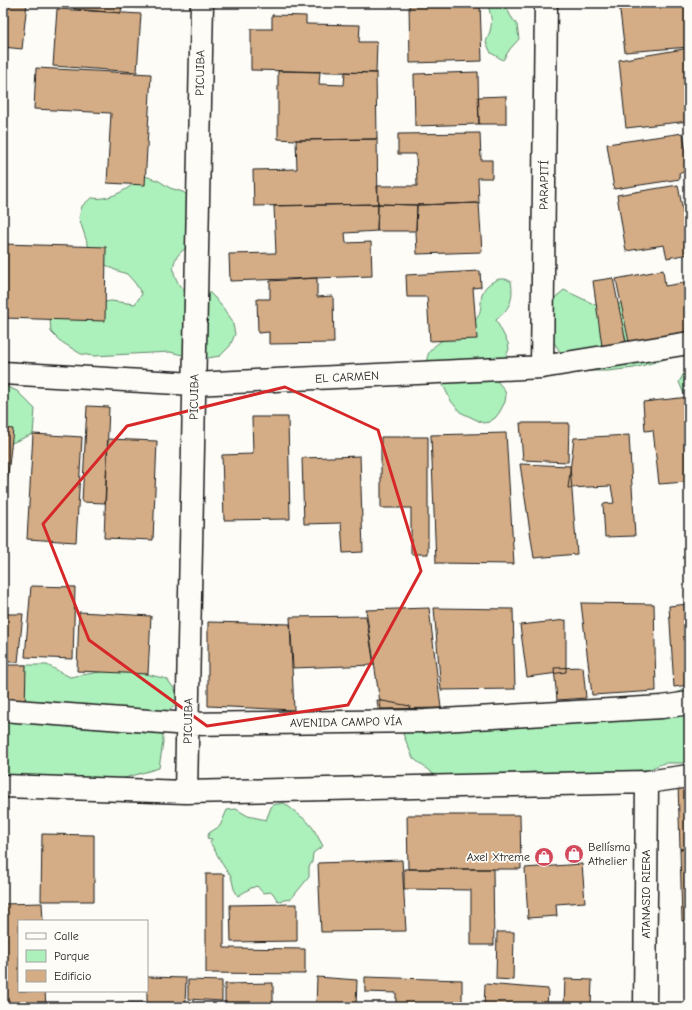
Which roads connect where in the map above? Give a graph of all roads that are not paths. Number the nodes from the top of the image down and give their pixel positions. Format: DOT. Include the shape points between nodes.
graph roads {
  1 [pos="202,3"];
  2 [pos="546,3"];
  3 [pos="689,343"];
  4 [pos="542,367"];
  5 [pos="3,373"];
  6 [pos="194,384"];
  7 [pos="689,703"];
  8 [pos="3,710"];
  9 [pos="188,724"];
  10 [pos="689,776"];
  11 [pos="647,782"];
  12 [pos="3,786"];
  13 [pos="186,792"];
  14 [pos="645,1007"];
  1 -- 6 [label="street, PICUIBA"];
  2 -- 4 [label="street, PARAPITÍ"];
  3 -- 4 [label="street, EL CARMEN"];
  4 -- 6 [label="street, EL CARMEN"];
  5 -- 6 [label="street, EL CARMEN"];
  6 -- 9 [label="street, PICUIBA"];
  7 -- 9 [label="street, AVENIDA CAMPO VÍA" via="662,707 425,721"];
  8 -- 9 [label="street, AVENIDA CAMPO VÍA"];
  9 -- 13 [label="street, PICUIBA"];
  10 -- 11 [label="street"];
  11 -- 13 [label="street"];
  11 -- 14 [label="street, ATANASIO RIERA"];
  12 -- 13 [label="street"];
}
